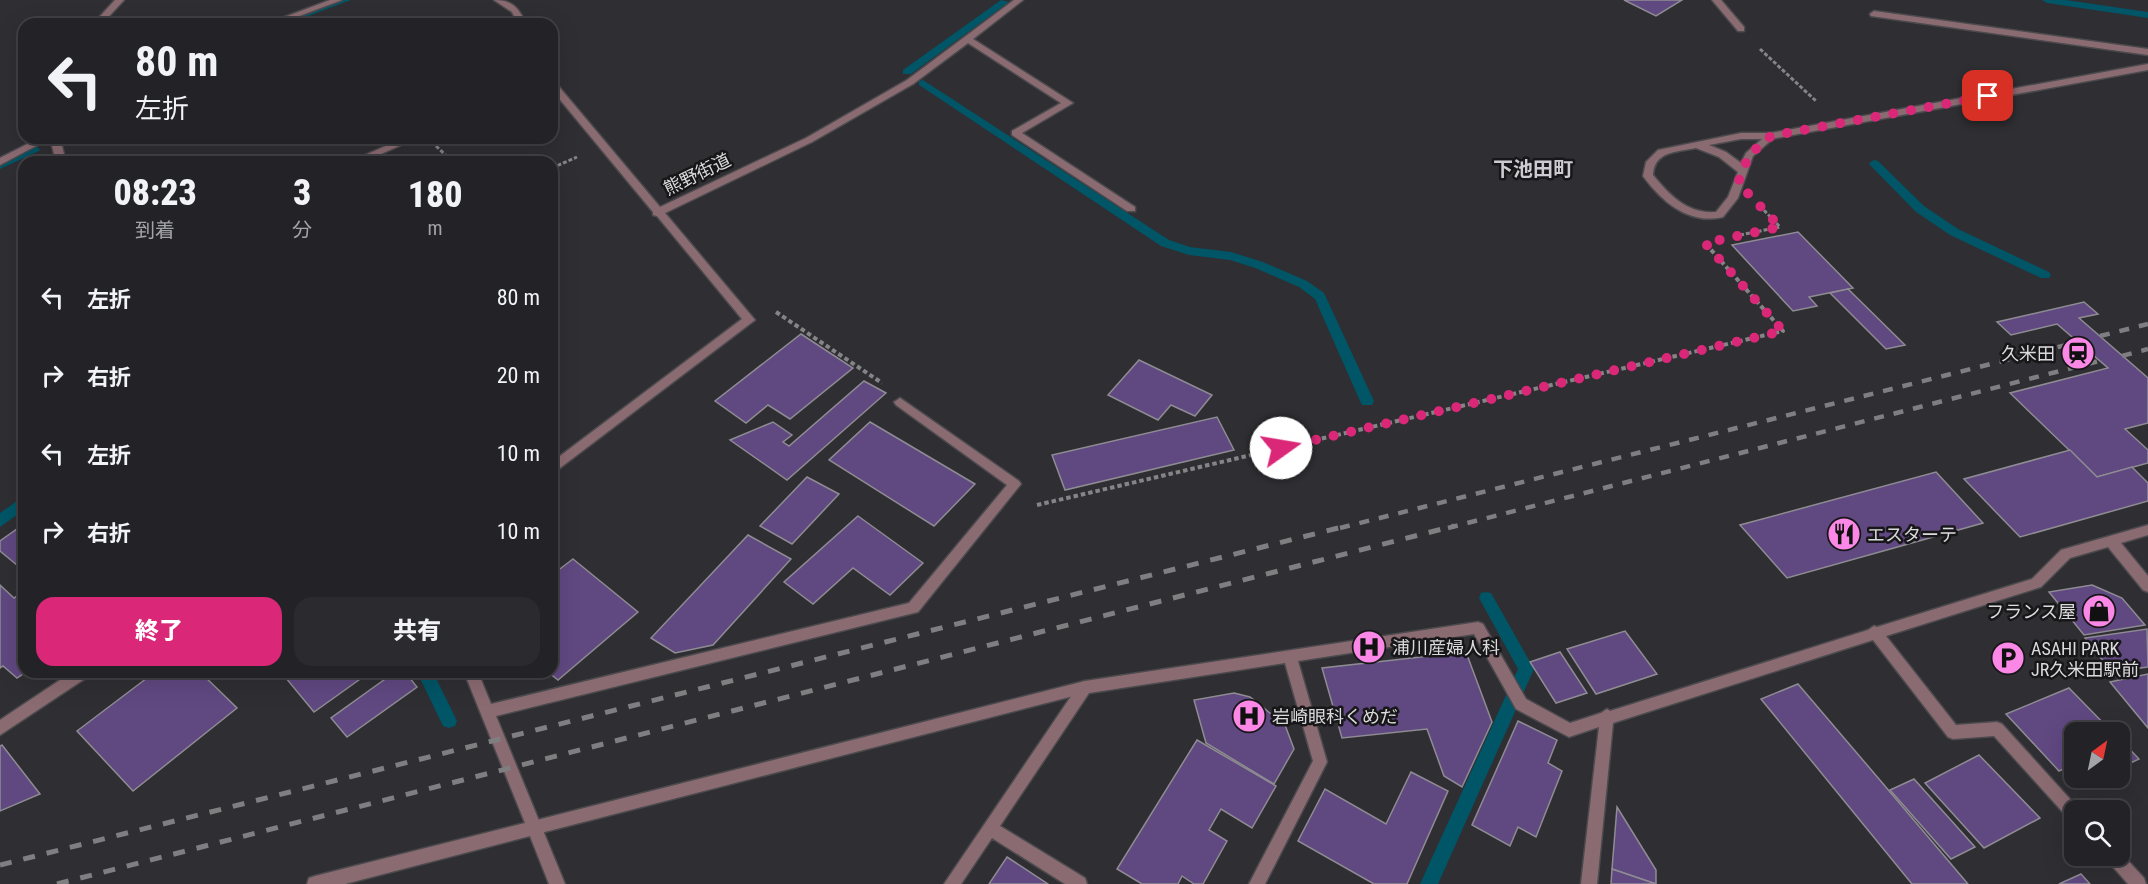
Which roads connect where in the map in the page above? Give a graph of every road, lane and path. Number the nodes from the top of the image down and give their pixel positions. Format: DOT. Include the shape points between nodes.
graph roads {
  1 [pos="120,0"];
  2 [pos="338,0"];
  3 [pos="498,0"];
  4 [pos="1716,0"];
  5 [pos="1017,1"];
  6 [pos="1874,14"];
  7 [pos="103,18"];
  8 [pos="287,18"];
  9 [pos="519,18"];
  10 [pos="1741,29"];
  11 [pos="966,38"];
  12 [pos="2148,52"];
  13 [pos="2148,67"];
  14 [pos="558,91"];
  15 [pos="1820,103"];
  16 [pos="1771,136"];
  17 [pos="34,144"];
  18 [pos="398,144"];
  19 [pos="435,144"];
  20 [pos="1693,144"];
  21 [pos="368,156"];
  22 [pos="447,156"];
  23 [pos="0,162"];
  24 [pos="1743,172"];
  25 [pos="1738,183"];
  26 [pos="1131,208"];
  27 [pos="657,213"];
  28 [pos="1737,236"];
  29 [pos="1715,240"];
  30 [pos="749,320"];
  31 [pos="900,402"];
  32 [pos="558,465"];
  33 [pos="989,516"];
  34 [pos="2148,530"];
  35 [pos="2111,542"];
  36 [pos="2148,586"];
  37 [pos="1874,632"];
  38 [pos="1290,656"];
  39 [pos="75,678"];
  40 [pos="473,678"];
  41 [pos="1085,687"];
  42 [pos="487,712"];
  43 [pos="1607,716"];
  44 [pos="0,728"];
  45 [pos="2064,803"];
  46 [pos="533,828"];
  47 [pos="990,828"];
  48 [pos="2122,866"];
  49 [pos="315,884"];
  50 [pos="557,884"];
  51 [pos="952,884"];
  52 [pos="1079,884"];
  53 [pos="1257,884"];
  54 [pos="1589,884"];
  55 [pos="2138,884"];
  1 -- 7 [label="street"];
  2 -- 8 [label="street"];
  3 -- 9 [label="street" via="516,11"];
  4 -- 10 [label="street"];
  5 -- 11 [label="street, 熊野街道"];
  6 -- 12 [label="street"];
  10 -- 15 [label="path"];
  11 -- 26 [label="street" via="1068,103 1015,133"];
  11 -- 27 [label="street, 熊野街道" via="900,88 809,140"];
  13 -- 16 [label="street"];
  14 -- 27 [label="street"];
  16 -- 20 [label="street" via="1741,136"];
  16 -- 24 [label="street" via="1749,155"];
  17 -- 23 [label="street"];
  18 -- 21 [label="street"];
  19 -- 22 [label="path"];
  20 -- 24 [label="street" via="1735,161"];
  20 -- 25 [label="street" via="1661,152 1648,165 1648,176 1668,200 1684,211 1704,217 1719,215 1733,198"];
  24 -- 25 [label="street"];
  25 -- 28 [label="path" via="1780,227"];
  27 -- 30 [label="street, 熊野街道"];
  29 -- 33 [label="path" via="1705,243 1783,331"];
  30 -- 31 [label="path" via="771,309 897,393"];
  30 -- 32 [label="street"];
  31 -- 33 [label="street" via="1016,484"];
  33 -- 42 [label="street" via="913,608"];
  34 -- 35 [label="street"];
  35 -- 36 [label="street"];
  35 -- 37 [label="street" via="2066,554 2036,583"];
  37 -- 43 [label="street"];
  37 -- 45 [label="street" via="1953,732 1997,729"];
  38 -- 41 [label="street"];
  38 -- 43 [label="street" via="1478,628 1521,704 1569,730"];
  38 -- 53 [label="street" via="1320,762"];
  39 -- 44 [label="street"];
  40 -- 42 [label="street"];
  41 -- 46 [label="street"];
  41 -- 47 [label="street"];
  42 -- 46 [label="street"];
  43 -- 54 [label="street"];
  46 -- 49 [label="street"];
  46 -- 50 [label="street"];
  47 -- 51 [label="street"];
  47 -- 52 [label="street"];
  48 -- 55 [label="street"];
}
